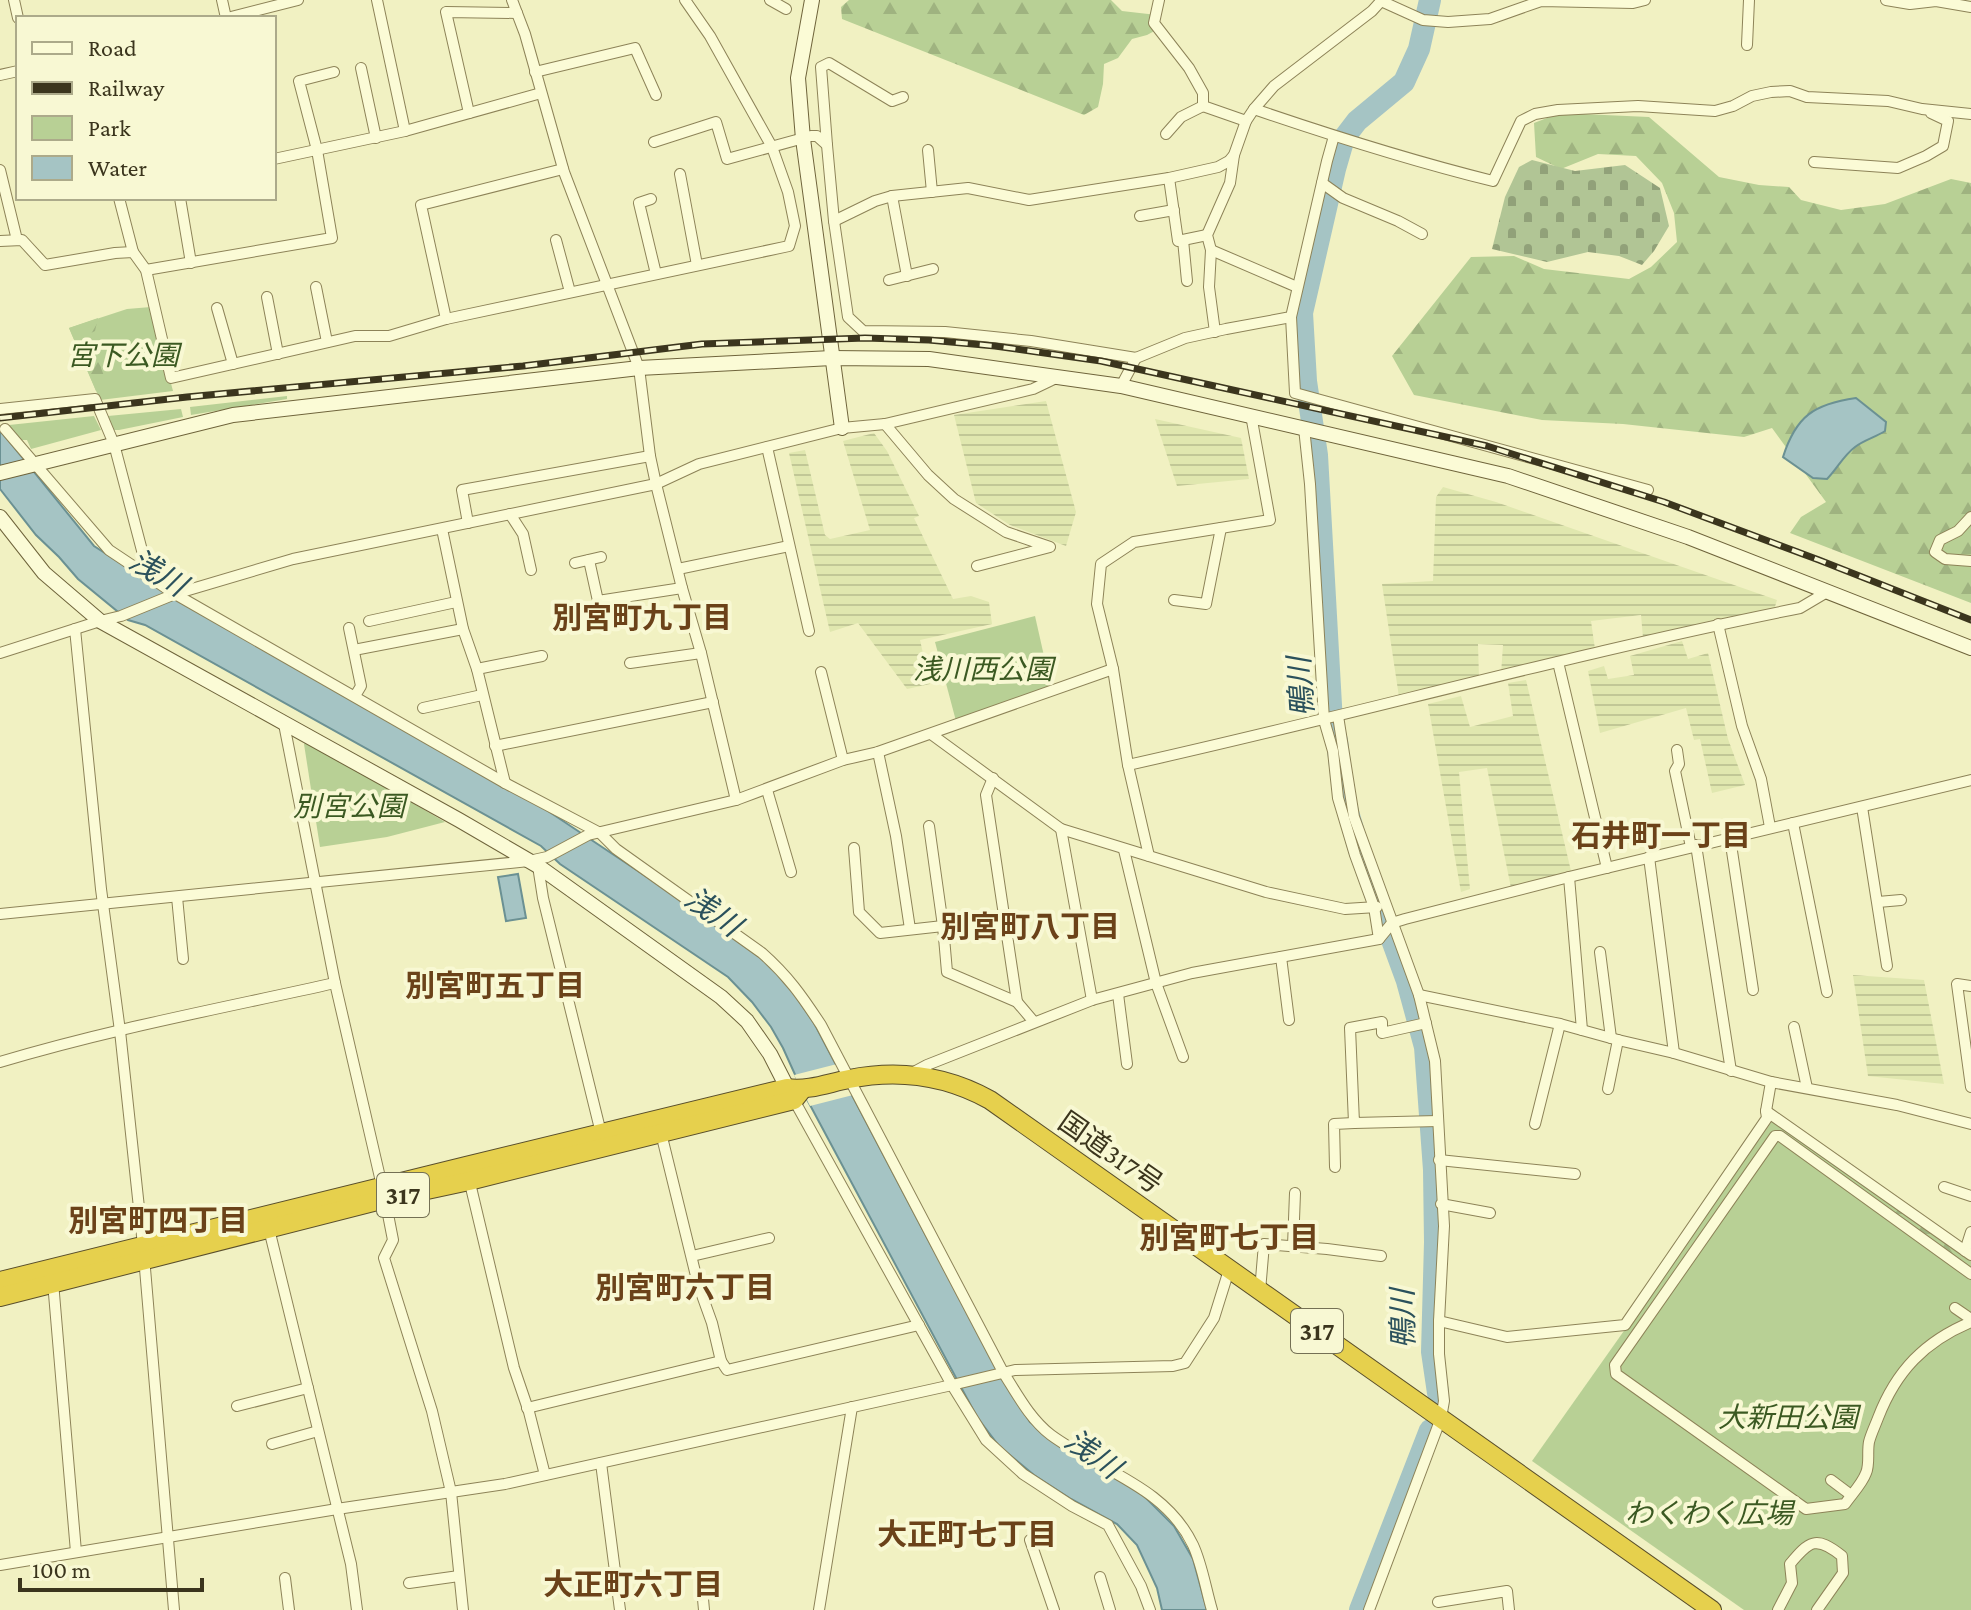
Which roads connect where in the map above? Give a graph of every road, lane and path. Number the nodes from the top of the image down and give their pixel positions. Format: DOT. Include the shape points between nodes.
graph roads {
  1 [pos="298,0"];
  2 [pos="377,0"];
  3 [pos="512,0"];
  4 [pos="685,0"];
  5 [pos="770,0"];
  6 [pos="812,0"];
  7 [pos="1159,0"];
  8 [pos="1381,0"];
  9 [pos="1645,0"];
  10 [pos="1749,0"];
  11 [pos="1886,0"];
  12 [pos="1971,7"];
  13 [pos="786,9"];
  14 [pos="517,13"];
  15 [pos="235,16"];
  16 [pos="1747,45"];
  17 [pos="361,68"];
  18 [pos="334,72"];
  19 [pos="535,72"];
  20 [pos="541,93"];
  21 [pos="656,95"];
  22 [pos="903,97"];
  23 [pos="1203,106"];
  24 [pos="1254,109"];
  25 [pos="1922,109"];
  26 [pos="469,113"];
  27 [pos="1971,114"];
  28 [pos="1246,121"];
  29 [pos="405,131"];
  30 [pos="1166,134"];
  31 [pos="1334,136"];
  32 [pos="376,138"];
  33 [pos="803,139"];
  34 [pos="654,142"];
  35 [pos="827,145"];
  36 [pos="772,147"];
  37 [pos="317,150"];
  38 [pos="928,150"];
  39 [pos="1234,155"];
  40 [pos="276,159"];
  41 [pos="1814,162"];
  42 [pos="563,169"];
  43 [pos="0,170"];
  44 [pos="680,174"];
  45 [pos="1169,178"];
  46 [pos="1325,184"];
  47 [pos="932,192"];
  48 [pos="892,196"];
  49 [pos="651,199"];
  50 [pos="120,200"];
  51 [pos="180,200"];
  52 [pos="1174,210"];
  53 [pos="1140,216"];
  54 [pos="834,221"];
  55 [pos="1422,234"];
  56 [pos="1207,235"];
  57 [pos="17,240"];
  58 [pos="556,240"];
  59 [pos="1183,240"];
  60 [pos="0,241"];
  61 [pos="1211,250"];
  62 [pos="133,252"];
  63 [pos="191,263"];
  64 [pos="697,265"];
  65 [pos="933,269"];
  66 [pos="146,270"];
  67 [pos="656,274"];
  68 [pos="907,276"];
  69 [pos="889,280"];
  70 [pos="1187,281"];
  71 [pos="607,284"];
  72 [pos="316,287"];
  73 [pos="1297,287"];
  74 [pos="570,292"];
  75 [pos="267,297"];
  76 [pos="217,308"];
  77 [pos="1291,317"];
  78 [pos="446,319"];
  79 [pos="1215,332"];
  80 [pos="327,342"];
  81 [pos="278,354"];
  82 [pos="832,358"];
  83 [pos="1136,358"];
  84 [pos="233,364"];
  85 [pos="639,368"];
  86 [pos="1057,377"];
  87 [pos="1121,386"];
  88 [pos="0,409"];
  89 [pos="1251,415"];
  90 [pos="885,424"];
  91 [pos="842,428"];
  92 [pos="1304,428"];
  93 [pos="5,429"];
  94 [pos="114,444"];
  95 [pos="767,447"];
  96 [pos="650,456"];
  97 [pos="33,464"];
  98 [pos="0,473"];
  99 [pos="656,484"];
  100 [pos="1648,490"];
  101 [pos="510,514"];
  102 [pos="0,517"];
  103 [pos="1971,517"];
  104 [pos="468,523"];
  105 [pos="1221,528"];
  106 [pos="442,529"];
  107 [pos="789,546"];
  108 [pos="601,557"];
  109 [pos="589,560"];
  110 [pos="1971,561"];
  111 [pos="575,563"];
  112 [pos="977,566"];
  113 [pos="678,569"];
  114 [pos="531,570"];
  115 [pos="144,574"];
  116 [pos="682,588"];
  117 [pos="1827,592"];
  118 [pos="172,595"];
  119 [pos="1174,600"];
  120 [pos="456,602"];
  121 [pos="100,621"];
  122 [pos="369,621"];
  123 [pos="1718,624"];
  124 [pos="349,628"];
  125 [pos="75,629"];
  126 [pos="463,629"];
  127 [pos="809,631"];
  128 [pos="1971,648"];
  129 [pos="354,650"];
  130 [pos="0,653"];
  131 [pos="701,653"];
  132 [pos="542,656"];
  133 [pos="1558,662"];
  134 [pos="630,663"];
  135 [pos="477,669"];
  136 [pos="1113,669"];
  137 [pos="821,672"];
  138 [pos="482,695"];
  139 [pos="355,696"];
  140 [pos="713,702"];
  141 [pos="423,708"];
  142 [pos="1338,716"];
  143 [pos="1324,720"];
  144 [pos="284,724"];
  145 [pos="931,734"];
  146 [pos="495,746"];
  147 [pos="1677,750"];
  148 [pos="878,752"];
  149 [pos="843,760"];
  150 [pos="1128,765"];
  151 [pos="993,778"];
  152 [pos="1971,780"];
  153 [pos="505,783"];
  154 [pos="767,790"];
  155 [pos="736,800"];
  156 [pos="1862,807"];
  157 [pos="1793,823"];
  158 [pos="929,826"];
  159 [pos="1770,827"];
  160 [pos="1061,829"];
  161 [pos="594,834"];
  162 [pos="1730,838"];
  163 [pos="1694,846"];
  164 [pos="854,848"];
  165 [pos="1124,850"];
  166 [pos="1149,856"];
  167 [pos="1649,857"];
  168 [pos="538,861"];
  169 [pos="1607,868"];
  170 [pos="791,872"];
  171 [pos="1569,877"];
  172 [pos="315,881"];
  173 [pos="177,897"];
  174 [pos="1901,900"];
  175 [pos="1878,902"];
  176 [pos="104,905"];
  177 [pos="1374,907"];
  178 [pos="1387,907"];
  179 [pos="0,914"];
  180 [pos="1392,923"];
  181 [pos="943,926"];
  182 [pos="910,929"];
  183 [pos="1379,939"];
  184 [pos="1600,952"];
  185 [pos="1281,957"];
  186 [pos="183,959"];
  187 [pos="1887,966"];
  188 [pos="335,983"];
  189 [pos="1156,983"];
  190 [pos="1971,986"];
  191 [pos="1753,990"];
  192 [pos="1827,992"];
  193 [pos="1118,994"];
  194 [pos="1419,995"];
  195 [pos="1092,1000"];
  196 [pos="1017,1002"];
  197 [pos="1289,1020"];
  198 [pos="1034,1022"];
  199 [pos="1426,1023"];
  200 [pos="1560,1024"];
  201 [pos="1794,1027"];
  202 [pos="1582,1030"];
  203 [pos="120,1031"];
  204 [pos="1615,1039"];
  205 [pos="1674,1053"];
  206 [pos="1183,1057"];
  207 [pos="0,1062"];
  208 [pos="1127,1064"];
  209 [pos="1731,1071"];
  210 [pos="911,1074"];
  211 [pos="847,1080"];
  212 [pos="1771,1082"];
  213 [pos="1971,1087"];
  214 [pos="1807,1088"];
  215 [pos="1608,1089"];
  216 [pos="794,1093"];
  217 [pos="1766,1111"];
  218 [pos="1438,1121"];
  219 [pos="1354,1123"];
  220 [pos="1535,1124"];
  221 [pos="1971,1124"];
  222 [pos="660,1126"];
  223 [pos="603,1140"];
  224 [pos="1439,1160"];
  225 [pos="1335,1167"];
  226 [pos="468,1173"];
  227 [pos="1575,1174"];
  228 [pos="1944,1187"];
  229 [pos="384,1193"];
  230 [pos="1295,1193"];
  231 [pos="1971,1196"];
  232 [pos="1441,1204"];
  233 [pos="1490,1213"];
  234 [pos="268,1222"];
  235 [pos="1971,1232"];
  236 [pos="769,1238"];
  237 [pos="1293,1246"];
  238 [pos="143,1253"];
  239 [pos="1968,1253"];
  240 [pos="692,1256"];
  241 [pos="1381,1256"];
  242 [pos="1229,1270"];
  243 [pos="1971,1274"];
  244 [pos="0,1281"];
  245 [pos="53,1282"];
  246 [pos="1260,1291"];
  247 [pos="0,1297"];
  248 [pos="1955,1308"];
  249 [pos="1439,1321"];
  250 [pos="1971,1321"];
  251 [pos="919,1325"];
  252 [pos="721,1361"];
  253 [pos="1001,1372"];
  254 [pos="955,1384"];
  255 [pos="308,1388"];
  256 [pos="237,1406"];
  257 [pos="852,1407"];
  258 [pos="527,1408"];
  259 [pos="1441,1418"];
  260 [pos="318,1431"];
  261 [pos="272,1444"];
  262 [pos="601,1463"];
  263 [pos="545,1475"];
  264 [pos="1831,1480"];
  265 [pos="451,1492"];
  266 [pos="1851,1495"];
  267 [pos="337,1509"];
  268 [pos="168,1536"];
  269 [pos="1030,1540"];
  270 [pos="76,1552"];
  271 [pos="0,1565"];
  272 [pos="459,1576"];
  273 [pos="1100,1577"];
  274 [pos="285,1578"];
  275 [pos="409,1583"];
  276 [pos="1438,1602"];
  277 [pos="174,1610"];
  278 [pos="289,1610"];
  279 [pos="357,1610"];
  280 [pos="463,1610"];
  281 [pos="620,1610"];
  282 [pos="819,1610"];
  283 [pos="1054,1610"];
  284 [pos="1110,1610"];
  285 [pos="1150,1610"];
  286 [pos="1212,1610"];
  287 [pos="1369,1610"];
  288 [pos="1509,1610"];
  289 [pos="1712,1610"];
  290 [pos="1778,1610"];
  291 [pos="1817,1610"];
  1 -- 15 [label="street"];
  2 -- 29 [label="street"];
  3 -- 14 [label="street"];
  4 -- 36 [label="street"];
  5 -- 13 [label="street"];
  6 -- 33 [label="street" via="798,78"];
  7 -- 23 [label="street" via="1154,23 1189,68 1203,93"];
  8 -- 9 [label="street" via="1423,20 1448,22 1490,19 1541,1"];
  8 -- 24 [label="street" via="1274,86"];
  10 -- 16 [label="street"];
  11 -- 12 [label="street"];
  14 -- 19 [label="street"];
  14 -- 26 [label="street" via="446,12"];
  17 -- 32 [label="street"];
  18 -- 37 [label="street" via="299,81"];
  19 -- 20 [label="street"];
  19 -- 21 [label="street" via="635,48"];
  20 -- 26 [label="street"];
  20 -- 42 [label="street"];
  22 -- 35 [label="street" via="892,101 829,63 821,67"];
  23 -- 28 [label="street"];
  23 -- 30 [label="street" via="1181,117"];
  24 -- 28 [label="street"];
  24 -- 31 [label="street"];
  25 -- 27 [label="street"];
  25 -- 31 [label="street" via="1790,91 1752,96 1715,111 1638,106 1558,110 1521,121 1493,181"];
  25 -- 41 [label="street" via="1948,121 1943,146 1926,156 1898,168"];
  26 -- 29 [label="street"];
  28 -- 39 [label="street"];
  29 -- 32 [label="street"];
  31 -- 46 [label="street"];
  32 -- 37 [label="street"];
  33 -- 35 [label="street" via="817,136"];
  33 -- 36 [label="street"];
  33 -- 82 [label="street"];
  34 -- 36 [label="street" via="716,122 727,159"];
  35 -- 54 [label="street"];
  36 -- 64 [label="street" via="795,226 789,246"];
  37 -- 40 [label="street"];
  37 -- 63 [label="street" via="332,238"];
  38 -- 47 [label="street"];
  39 -- 45 [label="street" via="1218,167"];
  39 -- 56 [label="street" via="1230,183"];
  42 -- 71 [label="street"];
  42 -- 78 [label="street" via="421,205"];
  43 -- 57 [label="street"];
  44 -- 64 [label="street"];
  45 -- 47 [label="street" via="1029,200 968,188"];
  45 -- 52 [label="street"];
  46 -- 55 [label="street" via="1343,198"];
  46 -- 73 [label="street"];
  47 -- 48 [label="street"];
  48 -- 54 [label="street"];
  48 -- 68 [label="street"];
  49 -- 67 [label="street" via="639,203"];
  50 -- 62 [label="street"];
  51 -- 63 [label="street"];
  52 -- 53 [label="street"];
  52 -- 59 [label="street" via="1178,241"];
  54 -- 83 [label="street" via="848,317 863,331 959,333"];
  56 -- 59 [label="street"];
  56 -- 61 [label="street"];
  57 -- 60 [label="street"];
  57 -- 62 [label="street" via="45,265"];
  58 -- 74 [label="street"];
  59 -- 70 [label="street"];
  61 -- 73 [label="street"];
  61 -- 79 [label="street"];
  62 -- 66 [label="street"];
  63 -- 66 [label="street"];
  64 -- 67 [label="street"];
  65 -- 68 [label="street"];
  66 -- 84 [label="street" via="171,378"];
  67 -- 71 [label="street"];
  68 -- 69 [label="street"];
  71 -- 74 [label="street"];
  71 -- 85 [label="street"];
  72 -- 80 [label="street"];
  73 -- 77 [label="street"];
  74 -- 78 [label="street"];
  75 -- 81 [label="street"];
  76 -- 84 [label="street"];
  77 -- 79 [label="street"];
  77 -- 100 [label="street" via="1295,393"];
  78 -- 80 [label="street" via="389,336"];
  79 -- 83 [label="street"];
  80 -- 81 [label="street"];
  81 -- 84 [label="street"];
  82 -- 85 [label="street"];
  82 -- 86 [label="street" via="929,359"];
  82 -- 91 [label="street"];
  83 -- 87 [label="street"];
  85 -- 94 [label="street" via="233,415"];
  85 -- 96 [label="street"];
  86 -- 87 [label="street"];
  86 -- 90 [label="street" via="1033,389"];
  87 -- 89 [label="street"];
  88 -- 94 [label="street" via="95,399"];
  89 -- 92 [label="street"];
  89 -- 105 [label="street" via="1270,520"];
  90 -- 91 [label="street"];
  90 -- 112 [label="street" via="954,499 1006,532 1050,547"];
  91 -- 95 [label="street"];
  92 -- 117 [label="street" via="1508,476 1688,537"];
  92 -- 143 [label="street"];
  93 -- 97 [label="street"];
  94 -- 97 [label="street"];
  94 -- 115 [label="street"];
  95 -- 99 [label="street" via="699,464"];
  95 -- 107 [label="street"];
  96 -- 99 [label="street"];
  96 -- 104 [label="street" via="462,490"];
  97 -- 98 [label="street"];
  97 -- 115 [label="street" via="109,550"];
  99 -- 101 [label="street"];
  99 -- 113 [label="street"];
  101 -- 104 [label="street"];
  101 -- 114 [label="street" via="523,534"];
  102 -- 121 [label="street" via="44,573"];
  103 -- 110 [label="street" via="1940,540 1935,552 1945,559"];
  104 -- 106 [label="street"];
  105 -- 119 [label="street" via="1206,604"];
  105 -- 136 [label="street" via="1134,542 1101,564 1097,604"];
  106 -- 118 [label="street" via="293,559"];
  106 -- 120 [label="street"];
  107 -- 113 [label="street"];
  107 -- 127 [label="street"];
  108 -- 109 [label="street"];
  109 -- 111 [label="street"];
  109 -- 116 [label="street" via="598,601"];
  113 -- 116 [label="street"];
  115 -- 118 [label="street"];
  116 -- 131 [label="street"];
  117 -- 123 [label="street" via="1800,608"];
  117 -- 128 [label="street"];
  118 -- 121 [label="street"];
  118 -- 139 [label="street"];
  120 -- 122 [label="street"];
  120 -- 126 [label="street"];
  121 -- 125 [label="street"];
  121 -- 144 [label="street"];
  123 -- 133 [label="street"];
  123 -- 159 [label="street"];
  124 -- 129 [label="street"];
  125 -- 130 [label="street"];
  125 -- 176 [label="street"];
  126 -- 129 [label="street"];
  126 -- 135 [label="street"];
  129 -- 139 [label="street" via="361,686"];
  131 -- 134 [label="street"];
  131 -- 140 [label="street"];
  132 -- 135 [label="street"];
  133 -- 142 [label="street"];
  133 -- 169 [label="street"];
  135 -- 138 [label="street"];
  136 -- 145 [label="street"];
  136 -- 150 [label="street"];
  137 -- 149 [label="street"];
  138 -- 141 [label="street"];
  138 -- 146 [label="street"];
  139 -- 153 [label="street"];
  140 -- 146 [label="street"];
  140 -- 155 [label="street"];
  142 -- 143 [label="street"];
  142 -- 178 [label="street" via="1354,817"];
  143 -- 150 [label="street"];
  143 -- 177 [label="street" via="1338,798"];
  144 -- 168 [label="street"];
  144 -- 172 [label="street"];
  145 -- 148 [label="street"];
  145 -- 151 [label="street"];
  146 -- 153 [label="street"];
  147 -- 163 [label="street" via="1675,771"];
  148 -- 149 [label="street"];
  148 -- 182 [label="street"];
  149 -- 154 [label="street"];
  150 -- 166 [label="street"];
  151 -- 160 [label="street"];
  151 -- 196 [label="street" via="986,795"];
  152 -- 156 [label="street"];
  153 -- 161 [label="street"];
  154 -- 155 [label="street"];
  154 -- 170 [label="street"];
  155 -- 161 [label="street"];
  156 -- 157 [label="street"];
  156 -- 175 [label="street"];
  157 -- 159 [label="street"];
  157 -- 192 [label="street"];
  158 -- 181 [label="street"];
  159 -- 162 [label="street"];
  160 -- 165 [label="street"];
  160 -- 195 [label="street"];
  161 -- 168 [label="street"];
  161 -- 211 [label="street" via="781,969 821,1025"];
  162 -- 163 [label="street"];
  162 -- 191 [label="street"];
  163 -- 167 [label="street"];
  163 -- 209 [label="street"];
  164 -- 182 [label="street" via="859,912 880,933"];
  165 -- 166 [label="street"];
  165 -- 189 [label="street"];
  166 -- 177 [label="street" via="1266,892 1345,909"];
  167 -- 169 [label="street"];
  167 -- 205 [label="street"];
  168 -- 172 [label="street"];
  168 -- 216 [label="street" via="721,997 747,1021"];
  168 -- 223 [label="street"];
  169 -- 171 [label="street"];
  171 -- 180 [label="street"];
  171 -- 202 [label="street"];
  172 -- 173 [label="street"];
  172 -- 188 [label="street"];
  173 -- 176 [label="street"];
  173 -- 186 [label="street"];
  174 -- 175 [label="street"];
  175 -- 187 [label="street"];
  176 -- 179 [label="street"];
  176 -- 203 [label="street"];
  177 -- 178 [label="street"];
  177 -- 183 [label="street"];
  178 -- 180 [label="street"];
  180 -- 183 [label="street"];
  180 -- 194 [label="street"];
  181 -- 182 [label="street"];
  181 -- 196 [label="street" via="947,972"];
  183 -- 185 [label="street"];
  184 -- 204 [label="street"];
  185 -- 189 [label="street"];
  185 -- 197 [label="street"];
  188 -- 203 [label="street"];
  188 -- 229 [label="street"];
  189 -- 193 [label="street"];
  189 -- 206 [label="street"];
  190 -- 213 [label="street" via="1957,984"];
  193 -- 195 [label="street"];
  193 -- 208 [label="street"];
  194 -- 199 [label="street"];
  194 -- 200 [label="street"];
  195 -- 198 [label="street"];
  196 -- 198 [label="street"];
  198 -- 210 [label="street"];
  199 -- 218 [label="street" via="1435,1061"];
  199 -- 219 [label="street" via="1382,1033 1382,1022 1350,1028"];
  200 -- 202 [label="street"];
  200 -- 220 [label="street"];
  201 -- 214 [label="street"];
  202 -- 204 [label="street"];
  203 -- 207 [label="street"];
  203 -- 238 [label="street"];
  204 -- 205 [label="street"];
  204 -- 215 [label="street"];
  205 -- 209 [label="street"];
  209 -- 212 [label="street"];
  210 -- 211 [label="highway, 国道317号 / 317"];
  210 -- 242 [label="highway, 国道317号 / 317" via="967,1087 990,1100"];
  211 -- 216 [label="highway, 国道317号 / 317"];
  211 -- 253 [label="street"];
  212 -- 214 [label="street"];
  212 -- 217 [label="street"];
  214 -- 221 [label="street"];
  216 -- 222 [label="highway, 国道317号 / 317"];
  216 -- 251 [label="street"];
  217 -- 239 [label="street"];
  217 -- 249 [label="street" via="1767,1118 1625,1325 1507,1337"];
  218 -- 219 [label="street"];
  218 -- 224 [label="street"];
  219 -- 225 [label="street" via="1334,1124"];
  222 -- 223 [label="highway, 国道317号 / 317"];
  222 -- 240 [label="street"];
  223 -- 226 [label="highway, 国道317号 / 317"];
  224 -- 227 [label="street"];
  224 -- 232 [label="street"];
  226 -- 229 [label="highway, 国道317号 / 317"];
  226 -- 258 [label="street"];
  228 -- 231 [label="street"];
  229 -- 234 [label="highway, 国道317号 / 317"];
  229 -- 265 [label="street" via="393,1240 384,1258 432,1411"];
  230 -- 237 [label="street"];
  232 -- 233 [label="street"];
  232 -- 249 [label="street"];
  234 -- 238 [label="highway, 国道317号 / 317"];
  234 -- 255 [label="street"];
  235 -- 239 [label="street"];
  236 -- 240 [label="street"];
  237 -- 241 [label="street"];
  237 -- 246 [label="street" via="1264,1244"];
  238 -- 244 [label="highway, 国道317号 / 317"];
  238 -- 245 [label="highway, 国道317号 / 317"];
  238 -- 268 [label="street"];
  240 -- 252 [label="street"];
  242 -- 246 [label="highway, 国道317号 / 317"];
  242 -- 253 [label="street" via="1214,1318 1185,1363"];
  243 -- 266 [label="street" via="1775,1136 1615,1365 1616,1374 1806,1509 1845,1504"];
  245 -- 247 [label="highway, 国道317号 / 317"];
  245 -- 270 [label="street"];
  246 -- 259 [label="highway, 国道317号 / 317"];
  248 -- 250 [label="street"];
  249 -- 259 [label="street"];
  250 -- 266 [label="street" via="1935,1340 1895,1381 1869,1442 1866,1472"];
  251 -- 252 [label="street" via="727,1370"];
  251 -- 254 [label="street"];
  252 -- 258 [label="street"];
  253 -- 254 [label="street"];
  253 -- 286 [label="street" via="1049,1434 1142,1488 1167,1509 1194,1546"];
  254 -- 257 [label="street"];
  254 -- 285 [label="street" via="986,1440 1023,1474 1108,1525"];
  255 -- 256 [label="street"];
  255 -- 260 [label="street"];
  257 -- 262 [label="street"];
  257 -- 282 [label="street"];
  258 -- 263 [label="street"];
  259 -- 287 [label="street"];
  259 -- 289 [label="highway, 国道317号 / 317"];
  260 -- 261 [label="street"];
  260 -- 267 [label="street"];
  262 -- 263 [label="street"];
  262 -- 281 [label="street"];
  263 -- 265 [label="street"];
  264 -- 266 [label="street"];
  265 -- 267 [label="street"];
  265 -- 272 [label="street"];
  267 -- 268 [label="street"];
  267 -- 279 [label="street"];
  268 -- 270 [label="street"];
  268 -- 277 [label="street"];
  269 -- 283 [label="street"];
  270 -- 271 [label="street"];
  272 -- 275 [label="street"];
  272 -- 280 [label="street"];
  273 -- 284 [label="street"];
  274 -- 278 [label="street"];
  276 -- 288 [label="street" via="1507,1591"];
  290 -- 291 [label="street" via="1792,1583 1790,1564 1804,1547 1815,1543 1842,1556 1843,1573"];
}
